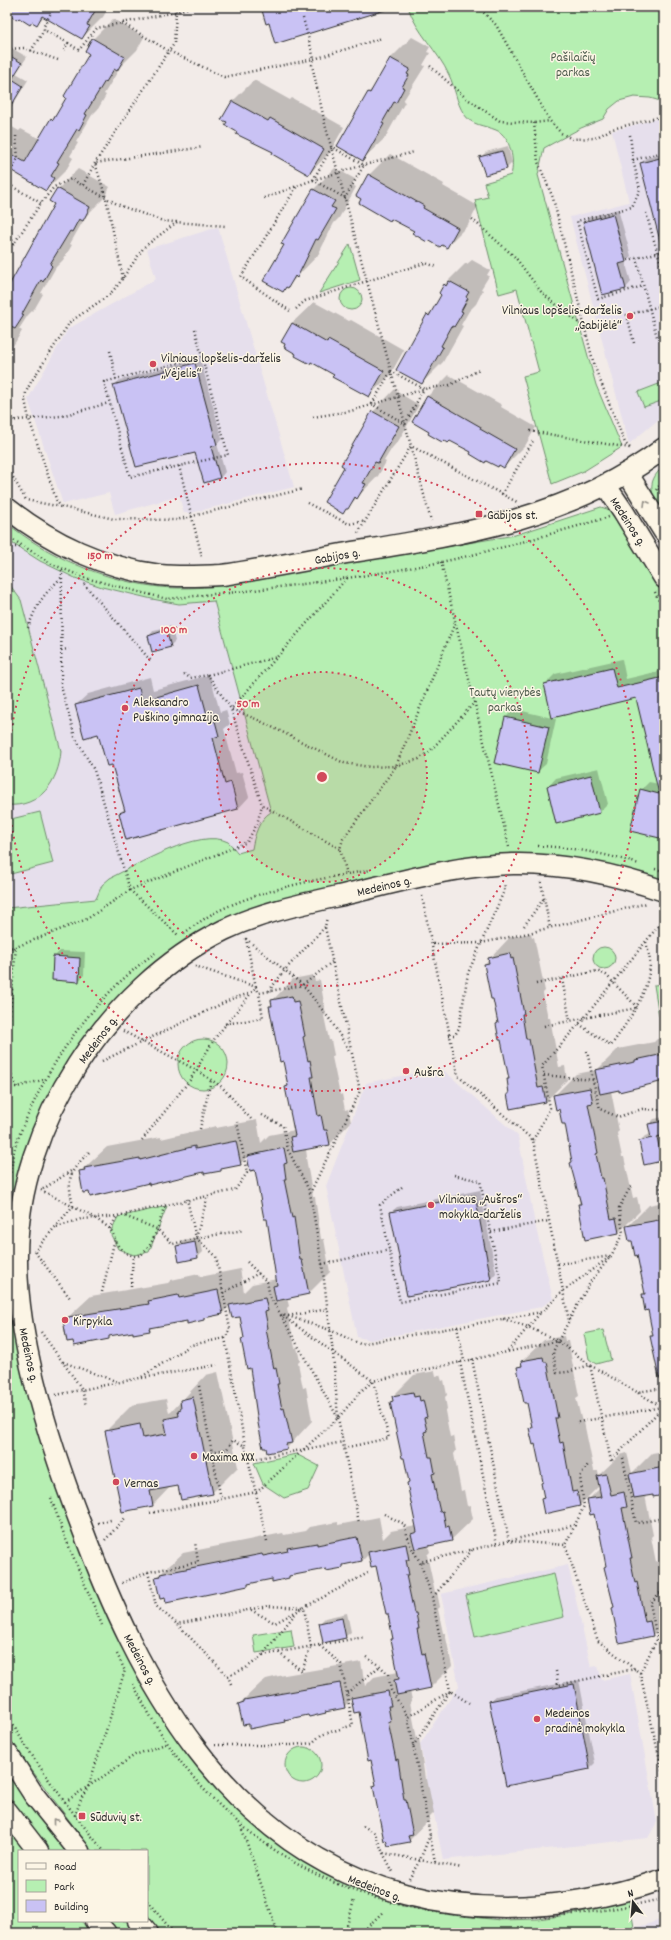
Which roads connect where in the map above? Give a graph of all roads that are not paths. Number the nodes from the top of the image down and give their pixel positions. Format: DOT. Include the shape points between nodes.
graph roads {
  1 [pos="664,448"];
  2 [pos="628,474"];
  3 [pos="606,486"];
  4 [pos="7,508"];
  5 [pos="664,532"];
  6 [pos="664,578"];
  7 [pos="657,897"];
  8 [pos="14,1208"];
  9 [pos="12,1233"];
  10 [pos="7,1753"];
  11 [pos="7,1810"];
  12 [pos="37,1850"];
  13 [pos="78,1850"];
  14 [pos="663,1870"];
  15 [pos="96,1922"];
  16 [pos="139,1922"];
  17 [pos="106,1933"];
  18 [pos="148,1933"];
  1 -- 2 [label="street, Gabijos g."];
  2 -- 3 [label="street, Gabijos g."];
  5 -- 2 [label="street, Medeinos g., one-way"];
  3 -- 4 [label="street, Gabijos g." via="551,509 500,524 436,538 222,575 161,575 127,569 90,558 30,525"];
  3 -- 6 [label="street, Medeinos g."];
  7 -- 8 [label="street, Medeinos g." via="637,882 592,871 511,864 418,878 289,906 221,932 197,945 149,980 94,1039 68,1080 45,1126"];
  8 -- 9 [label="street, Medeinos g."];
  9 -- 14 [label="street, Medeinos g." via="21,1307 35,1381 57,1458 112,1602 154,1685 195,1747 226,1785 257,1816 290,1843 342,1875 402,1898 447,1908 494,1913 554,1910 620,1895"];
  13 -- 10 [label="street, one-way" via="34,1795"];
  11 -- 12 [label="street"];
  15 -- 17 [label="street"];
  16 -- 18 [label="street"];
}
